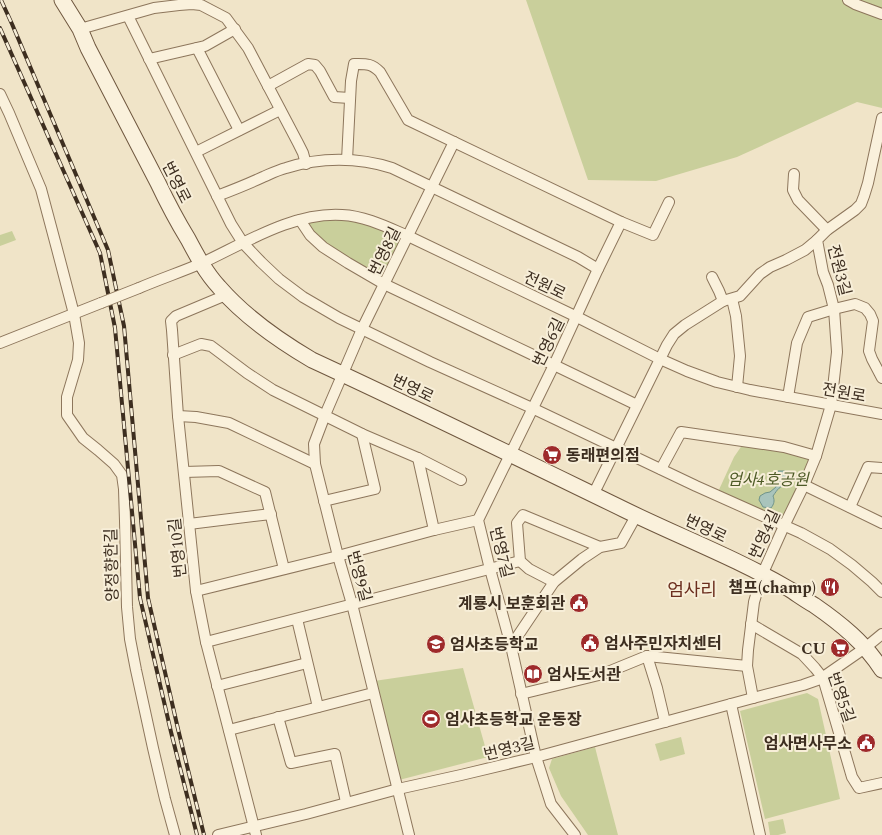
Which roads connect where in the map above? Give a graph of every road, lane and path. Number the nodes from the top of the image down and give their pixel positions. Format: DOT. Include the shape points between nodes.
graph roads {
  1 [pos="62,0"];
  2 [pos="848,0"];
  3 [pos="202,3"];
  4 [pos="882,14"];
  5 [pos="128,16"];
  6 [pos="80,29"];
  7 [pos="235,29"];
  8 [pos="198,48"];
  9 [pos="149,59"];
  10 [pos="268,86"];
  11 [pos="0,94"];
  12 [pos="350,98"];
  13 [pos="280,110"];
  14 [pos="882,118"];
  15 [pos="239,130"];
  16 [pos="454,142"];
  17 [pos="196,152"];
  18 [pos="347,160"];
  19 [pos="306,164"];
  20 [pos="794,174"];
  21 [pos="432,186"];
  22 [pos="218,196"];
  23 [pos="669,202"];
  24 [pos="300,220"];
  25 [pos="621,222"];
  26 [pos="827,230"];
  27 [pos="408,236"];
  28 [pos="817,240"];
  29 [pos="243,243"];
  30 [pos="201,263"];
  31 [pos="598,269"];
  32 [pos="712,277"];
  33 [pos="384,284"];
  34 [pos="226,295"];
  35 [pos="727,300"];
  36 [pos="834,309"];
  37 [pos="74,314"];
  38 [pos="577,316"];
  39 [pos="362,330"];
  40 [pos="0,343"];
  41 [pos="174,355"];
  42 [pos="660,359"];
  43 [pos="554,365"];
  44 [pos="343,374"];
  45 [pos="882,378"];
  46 [pos="737,387"];
  47 [pos="788,397"];
  48 [pos="831,405"];
  49 [pos="637,406"];
  50 [pos="532,408"];
  51 [pos="882,414"];
  52 [pos="325,415"];
  53 [pos="178,416"];
  54 [pos="362,434"];
  55 [pos="616,448"];
  56 [pos="510,453"];
  57 [pos="816,456"];
  58 [pos="418,458"];
  59 [pos="315,464"];
  60 [pos="882,468"];
  61 [pos="660,469"];
  62 [pos="184,472"];
  63 [pos="461,480"];
  64 [pos="804,485"];
  65 [pos="593,495"];
  66 [pos="324,501"];
  67 [pos="850,507"];
  68 [pos="271,514"];
  69 [pos="636,516"];
  70 [pos="478,520"];
  71 [pos="882,523"];
  72 [pos="189,524"];
  73 [pos="784,526"];
  74 [pos="434,530"];
  75 [pos="600,547"];
  76 [pos="338,556"];
  77 [pos="520,561"];
  78 [pos="284,569"];
  79 [pos="490,569"];
  80 [pos="762,575"];
  81 [pos="554,582"];
  82 [pos="196,591"];
  83 [pos="882,592"];
  84 [pos="352,604"];
  85 [pos="297,619"];
  86 [pos="751,624"];
  87 [pos="882,634"];
  88 [pos="206,642"];
  89 [pos="511,646"];
  90 [pos="865,648"];
  91 [pos="647,656"];
  92 [pos="307,663"];
  93 [pos="747,666"];
  94 [pos="882,670"];
  95 [pos="823,678"];
  96 [pos="217,686"];
  97 [pos="373,693"];
  98 [pos="521,694"];
  99 [pos="753,698"];
  100 [pos="731,704"];
  101 [pos="318,707"];
  102 [pos="278,717"];
  103 [pos="665,722"];
  104 [pos="229,730"];
  105 [pos="536,757"];
  106 [pos="882,783"];
  107 [pos="398,789"];
  108 [pos="346,802"];
  109 [pos="251,830"];
  110 [pos="175,835"];
  111 [pos="218,835"];
  112 [pos="409,835"];
  113 [pos="575,835"];
  114 [pos="760,835"];
  1 -- 6 [label="street, 번영로"];
  2 -- 4 [label="street"];
  3 -- 5 [label="street" via="154,8"];
  3 -- 7 [label="street" via="226,18"];
  5 -- 6 [label="street"];
  5 -- 9 [label="street"];
  6 -- 30 [label="street, 번영로"];
  7 -- 8 [label="street"];
  7 -- 10 [label="street"];
  8 -- 9 [label="street"];
  8 -- 15 [label="street"];
  9 -- 17 [label="street"];
  10 -- 12 [label="street" via="308,64 315,65 334,97"];
  10 -- 13 [label="street"];
  11 -- 37 [label="street, 양정향한길" via="41,189"];
  12 -- 16 [label="street" via="354,64 376,67 408,120"];
  12 -- 18 [label="street"];
  13 -- 15 [label="street"];
  13 -- 19 [label="street"];
  14 -- 26 [label="street, 전원3길" via="862,200 855,210"];
  15 -- 17 [label="street"];
  16 -- 21 [label="street, 번영8길"];
  16 -- 25 [label="street"];
  17 -- 22 [label="street"];
  18 -- 19 [label="street"];
  18 -- 21 [label="street" via="370,162 392,168"];
  19 -- 22 [label="street" via="286,168"];
  20 -- 26 [label="street" via="793,190 798,200"];
  21 -- 27 [label="street, 번영8길"];
  21 -- 31 [label="street"];
  22 -- 29 [label="street"];
  23 -- 25 [label="street" via="653,235"];
  24 -- 27 [label="street, 전원로" via="342,214 360,217"];
  24 -- 29 [label="street, 전원로" via="289,222"];
  24 -- 33 [label="street" via="310,235 323,247"];
  25 -- 31 [label="street, 번영6길"];
  26 -- 28 [label="street, 전원3길"];
  27 -- 33 [label="street, 번영8길"];
  27 -- 38 [label="street, 전원로"];
  28 -- 35 [label="street" via="805,250 760,274 740,296"];
  28 -- 36 [label="street, 전원3길"];
  29 -- 30 [label="street, 전원로"];
  29 -- 39 [label="street" via="292,289"];
  30 -- 34 [label="street, 번영로"];
  30 -- 37 [label="street, 전원로, bridge"];
  31 -- 38 [label="street, 번영6길"];
  32 -- 35 [label="street"];
  33 -- 39 [label="street, 번영8길"];
  33 -- 43 [label="street"];
  34 -- 41 [label="street, 번영10길" via="176,316 172,321"];
  34 -- 44 [label="street, 번영로" via="286,346"];
  35 -- 42 [label="street" via="674,334"];
  35 -- 46 [label="street" via="736,316 740,356"];
  36 -- 45 [label="street" via="855,304 865,308 870,314 873,321 869,351"];
  36 -- 47 [label="street" via="808,317 797,344"];
  36 -- 48 [label="street, 전원3길" via="837,352"];
  37 -- 40 [label="street, 전원로"];
  37 -- 110 [label="street, 양정향한길" via="79,343 78,360 67,397 67,415 83,438 114,464 122,475 130,639"];
  38 -- 42 [label="street, 전원로"];
  38 -- 43 [label="street, 번영6길"];
  39 -- 44 [label="street, 번영8길"];
  39 -- 50 [label="street"];
  41 -- 52 [label="street" via="201,344 211,346 273,390"];
  41 -- 53 [label="street, 번영10길"];
  42 -- 46 [label="street, 전원로" via="717,382"];
  42 -- 49 [label="street"];
  43 -- 49 [label="street"];
  43 -- 50 [label="street, 번영6길"];
  44 -- 52 [label="street, 번영9길"];
  44 -- 56 [label="street, 번영로"];
  46 -- 47 [label="street, 전원로"];
  47 -- 48 [label="street, 전원로"];
  48 -- 51 [label="street, 전원로"];
  48 -- 57 [label="street, 번영4길"];
  49 -- 55 [label="street"];
  50 -- 55 [label="street"];
  50 -- 56 [label="street, 번영6길"];
  52 -- 54 [label="street"];
  52 -- 59 [label="street, 번영9길" via="314,444"];
  53 -- 59 [label="street" via="229,423"];
  53 -- 62 [label="street, 번영10길"];
  54 -- 58 [label="street"];
  54 -- 66 [label="street" via="375,489"];
  55 -- 61 [label="street"];
  55 -- 65 [label="street"];
  56 -- 65 [label="street, 번영로"];
  56 -- 70 [label="street, 번영7길"];
  57 -- 61 [label="street" via="784,447 682,432"];
  57 -- 64 [label="street, 번영4길"];
  58 -- 63 [label="street"];
  58 -- 74 [label="street"];
  59 -- 66 [label="street, 번영9길"];
  60 -- 67 [label="street" via="868,467"];
  61 -- 73 [label="street"];
  62 -- 68 [label="street" via="219,471 265,492"];
  62 -- 72 [label="street, 번영10길"];
  64 -- 67 [label="street"];
  64 -- 73 [label="street, 번영4길"];
  65 -- 69 [label="street, 번영로"];
  66 -- 76 [label="street, 번영9길"];
  67 -- 71 [label="street"];
  68 -- 72 [label="street"];
  68 -- 78 [label="street"];
  69 -- 75 [label="street" via="621,543"];
  69 -- 80 [label="street, 번영로"];
  70 -- 74 [label="street"];
  70 -- 79 [label="street, 번영7길"];
  72 -- 82 [label="street, 번영10길"];
  73 -- 80 [label="street, 번영4길"];
  73 -- 83 [label="street" via="830,550 852,565"];
  74 -- 76 [label="street"];
  75 -- 77 [label="street" via="523,515 518,523"];
  75 -- 81 [label="street"];
  76 -- 78 [label="street"];
  76 -- 84 [label="street, 번영9길"];
  77 -- 79 [label="street"];
  77 -- 81 [label="street" via="529,569"];
  78 -- 82 [label="street"];
  79 -- 84 [label="street"];
  79 -- 89 [label="street, 번영7길"];
  80 -- 86 [label="street"];
  80 -- 90 [label="street, 번영로" via="790,589 828,615"];
  81 -- 89 [label="street"];
  82 -- 88 [label="street, 번영10길"];
  84 -- 85 [label="street"];
  84 -- 97 [label="street, 번영9길"];
  85 -- 88 [label="street"];
  85 -- 92 [label="street"];
  86 -- 93 [label="street"];
  86 -- 95 [label="street, 번영5길" via="802,654"];
  87 -- 90 [label="street, 번영3길"];
  88 -- 96 [label="street, 번영10길"];
  89 -- 98 [label="street, 번영7길"];
  90 -- 94 [label="street, 번영로"];
  90 -- 95 [label="street, 번영3길"];
  91 -- 93 [label="street"];
  91 -- 98 [label="street" via="604,674"];
  91 -- 103 [label="street"];
  92 -- 96 [label="street"];
  92 -- 101 [label="street"];
  93 -- 99 [label="street"];
  95 -- 99 [label="street, 번영3길"];
  95 -- 106 [label="street, 번영5길" via="852,777 860,788"];
  96 -- 104 [label="street, 번영10길"];
  97 -- 101 [label="street"];
  97 -- 107 [label="street, 번영9길"];
  98 -- 105 [label="street, 번영7길"];
  99 -- 100 [label="street, 번영3길"];
  100 -- 103 [label="street, 번영3길"];
  100 -- 114 [label="street"];
  101 -- 102 [label="street"];
  102 -- 104 [label="street"];
  102 -- 108 [label="street" via="291,762 335,754"];
  103 -- 105 [label="street, 번영3길"];
  104 -- 109 [label="street, 번영10길"];
  105 -- 107 [label="street, 번영3길"];
  105 -- 113 [label="street, 번영7길" via="551,804"];
  107 -- 108 [label="street, 번영3길"];
  107 -- 112 [label="street, 번영9길"];
  108 -- 109 [label="street, 번영3길"];
  109 -- 111 [label="street, 번영3길"];
}
